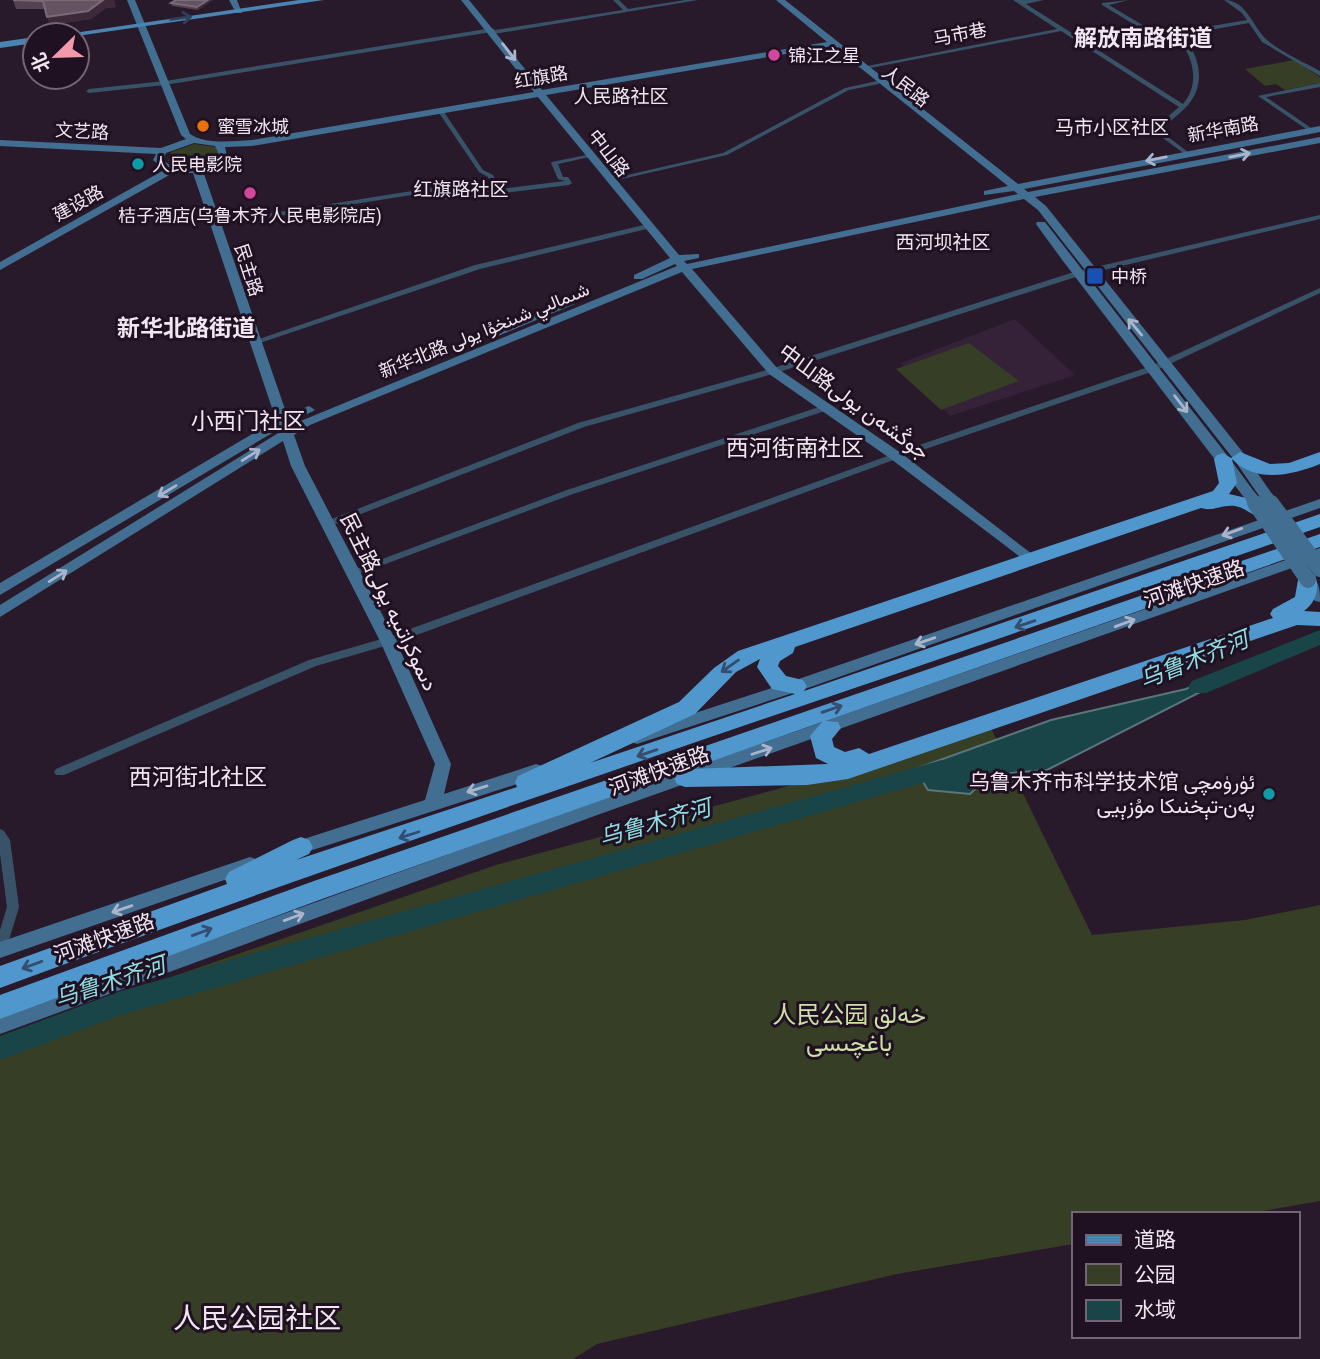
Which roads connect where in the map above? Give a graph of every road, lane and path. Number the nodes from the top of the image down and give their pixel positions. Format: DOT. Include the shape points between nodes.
graph roads {
  1 [pos="131,0"];
  2 [pos="233,0"];
  3 [pos="319,0"];
  4 [pos="465,0"];
  5 [pos="616,0"];
  6 [pos="690,0"];
  7 [pos="771,0"];
  8 [pos="780,0"];
  9 [pos="1041,0"];
  10 [pos="1097,0"];
  11 [pos="1126,0"];
  12 [pos="1227,0"];
  13 [pos="1018,2"];
  14 [pos="1104,4"];
  15 [pos="239,11"];
  16 [pos="627,11"];
  17 [pos="1249,21"];
  18 [pos="139,24"];
  19 [pos="1060,30"];
  20 [pos="91,31"];
  21 [pos="493,31"];
  22 [pos="1178,34"];
  23 [pos="1158,37"];
  24 [pos="21,42"];
  25 [pos="832,44"];
  26 [pos="0,45"];
  27 [pos="1091,49"];
  28 [pos="865,67"];
  29 [pos="1320,74"];
  30 [pos="164,83"];
  31 [pos="877,83"];
  32 [pos="1320,85"];
  33 [pos="91,91"];
  34 [pos="541,93"];
  35 [pos="1182,106"];
  36 [pos="440,110"];
  37 [pos="1314,130"];
  38 [pos="193,140"];
  39 [pos="1320,140"];
  40 [pos="0,143"];
  41 [pos="252,143"];
  42 [pos="219,144"];
  43 [pos="162,151"];
  44 [pos="1186,153"];
  45 [pos="224,154"];
  46 [pos="591,156"];
  47 [pos="172,169"];
  48 [pos="197,169"];
  49 [pos="610,180"];
  50 [pos="498,192"];
  51 [pos="1018,192"];
  52 [pos="1320,217"];
  53 [pos="216,224"];
  54 [pos="648,226"];
  55 [pos="674,264"];
  56 [pos="0,267"];
  57 [pos="1083,273"];
  58 [pos="652,281"];
  59 [pos="1320,290"];
  60 [pos="709,298"];
  61 [pos="254,342"];
  62 [pos="1160,366"];
  63 [pos="773,371"];
  64 [pos="825,408"];
  65 [pos="285,427"];
  66 [pos="896,456"];
  67 [pos="1232,458"];
  68 [pos="1320,458"];
  69 [pos="1320,464"];
  70 [pos="1261,500"];
  71 [pos="1320,503"];
  72 [pos="1320,520"];
  73 [pos="327,524"];
  74 [pos="1320,540"];
  75 [pos="1320,554"];
  76 [pos="1027,557"];
  77 [pos="353,573"];
  78 [pos="1316,582"];
  79 [pos="0,590"];
  80 [pos="0,612"];
  81 [pos="1320,619"];
  82 [pos="388,641"];
  83 [pos="796,686"];
  84 [pos="830,728"];
  85 [pos="577,758"];
  86 [pos="60,772"];
  87 [pos="685,778"];
  88 [pos="594,809"];
  89 [pos="436,814"];
  90 [pos="0,834"];
  91 [pos="466,839"];
  92 [pos="301,847"];
  93 [pos="165,915"];
  94 [pos="0,950"];
  95 [pos="0,977"];
  96 [pos="0,1007"];
  97 [pos="0,1025"];
  1 -- 18 [label="main road"];
  2 -- 15 [label="main road"];
  3 -- 15 [label="main road"];
  4 -- 21 [label="main road, 中山路"];
  5 -- 16 [label="street"];
  6 -- 16 [label="street"];
  7 -- 25 [label="main road, 人民路"];
  8 -- 25 [label="main road, 人民路"];
  9 -- 13 [label="street"];
  10 -- 14 [label="street"];
  11 -- 14 [label="street"];
  12 -- 17 [label="street"];
  13 -- 19 [label="street"];
  14 -- 23 [label="street"];
  18 -- 15 [label="main road, one-way"];
  16 -- 21 [label="street"];
  17 -- 22 [label="street"];
  17 -- 29 [label="street" via="1264,41"];
  18 -- 20 [label="main road"];
  18 -- 30 [label="main road"];
  19 -- 27 [label="street"];
  19 -- 28 [label="street, 马市巷"];
  21 -- 30 [label="street"];
  21 -- 34 [label="main road, 中山路, one-way"];
  22 -- 23 [label="street"];
  22 -- 35 [label="street" via="1188,44 1195,71 1192,92"];
  23 -- 27 [label="street"];
  24 -- 26 [label="main road"];
  25 -- 28 [label="main road, 人民路"];
  25 -- 31 [label="main road, 人民路"];
  25 -- 34 [label="main road, 红旗路"];
  27 -- 35 [label="street"];
  28 -- 51 [label="main road, 人民路"];
  30 -- 33 [label="street"];
  30 -- 38 [label="main road" via="186,135"];
  31 -- 49 [label="street" via="846,89 726,154"];
  31 -- 51 [label="main road, 人民路"];
  32 -- 37 [label="street" via="1261,96"];
  34 -- 36 [label="main road, 红旗路"];
  34 -- 46 [label="main road, 中山路"];
  35 -- 44 [label="street" via="1155,130"];
  36 -- 41 [label="main road, 红旗路"];
  36 -- 50 [label="street" via="481,171 491,176"];
  37 -- 44 [label="main road, 新华南路"];
  38 -- 42 [label="main road"];
  38 -- 43 [label="main road"];
  51 -- 39 [label="main road, 新华南路, one-way"];
  40 -- 43 [label="main road, 文艺路"];
  41 -- 42 [label="main road"];
  41 -- 45 [label="main road"];
  42 -- 45 [label="main road"];
  43 -- 47 [label="main road" via="160,164"];
  44 -- 51 [label="main road, 新华南路, one-way"];
  45 -- 48 [label="main road"];
  46 -- 49 [label="main road, 中山路"];
  46 -- 50 [label="street" via="554,163 561,179 569,183"];
  47 -- 48 [label="main road"];
  47 -- 56 [label="main road, 建设路"];
  48 -- 53 [label="main road, 民主路"];
  49 -- 54 [label="main road, 中山路"];
  50 -- 53 [label="street" via="448,198 431,190"];
  51 -- 55 [label="main road, 新华北路 شىمالىي شىنخۇا يولى"];
  51 -- 57 [label="main road" via="1042,208"];
  52 -- 57 [label="street"];
  53 -- 61 [label="main road, 民主路"];
  54 -- 55 [label="main road, 中山路"];
  54 -- 61 [label="street" via="478,267"];
  55 -- 58 [label="main road, 新华北路 شىمالىي شىنخۇا يولى"];
  55 -- 60 [label="main road, 中山路جوڭشەن يولى"];
  55 -- 65 [label="main road, 新华北路 شىمالىي شىنخۇا يولى"];
  57 -- 62 [label="main road"];
  57 -- 63 [label="street"];
  58 -- 60 [label="main road" via="680,282"];
  58 -- 65 [label="main road, 新华北路 شىمالىي شىنخۇا يولى"];
  59 -- 62 [label="street"];
  60 -- 63 [label="main road, 中山路جوڭشەن يولى"];
  61 -- 65 [label="main road, 民主路"];
  62 -- 66 [label="street"];
  62 -- 67 [label="main road"];
  63 -- 64 [label="main road, 中山路جوڭشەن يولى"];
  63 -- 73 [label="street" via="582,425"];
  64 -- 66 [label="main road, 中山路جوڭشەن يولى"];
  64 -- 77 [label="street" via="570,492"];
  65 -- 73 [label="main road, 民主路دىموكراتىيە يولى" via="298,466"];
  65 -- 79 [label="main road, 新华北路 شىمالىي شىنخۇا يولى, one-way"];
  80 -- 65 [label="main road, 新华北路 شىمالىي شىنخۇا يولى, one-way"];
  66 -- 76 [label="main road, 中山路جوڭشەن يولى"];
  66 -- 82 [label="street"];
  67 -- 68 [label="highway" via="1282,472"];
  67 -- 70 [label="main road"];
  67 -- 85 [label="highway, one-way" via="1228,483 1219,495 746,656 716,676 687,708"];
  69 -- 70 [label="highway" via="1281,478"];
  70 -- 78 [label="main road, bridge"];
  70 -- 83 [label="highway" via="1221,500 777,652 768,661 769,673 779,683"];
  71 -- 83 [label="main road, one-way"];
  72 -- 89 [label="highway, 河滩快速路, one-way"];
  73 -- 77 [label="main road, 民主路دىموكراتىيە يولى"];
  91 -- 74 [label="highway, 河滩快速路, one-way"];
  84 -- 75 [label="main road, one-way"];
  77 -- 82 [label="main road, 民主路دىموكراتىيە يولى"];
  78 -- 84 [label="highway" via="1307,598 1292,609 850,760 835,760 824,752 821,736"];
  81 -- 87 [label="highway" via="1296,618 848,770 807,776"];
  82 -- 86 [label="street" via="313,663"];
  82 -- 89 [label="main road, 民主路دىموكراتىيە يولى" via="443,764"];
  83 -- 85 [label="main road"];
  87 -- 84 [label="main road, one-way"];
  85 -- 89 [label="highway, one-way"];
  87 -- 88 [label="main road"];
  88 -- 91 [label="highway"];
  97 -- 88 [label="main road, one-way"];
  89 -- 92 [label="main road"];
  89 -- 93 [label="highway, 河滩快速路, one-way"];
  90 -- 94 [label="street" via="13,907"];
  96 -- 91 [label="highway, 河滩快速路, one-way"];
  92 -- 93 [label="highway"];
  92 -- 94 [label="main road, one-way"];
  93 -- 95 [label="highway, 河滩快速路, one-way"];
}
